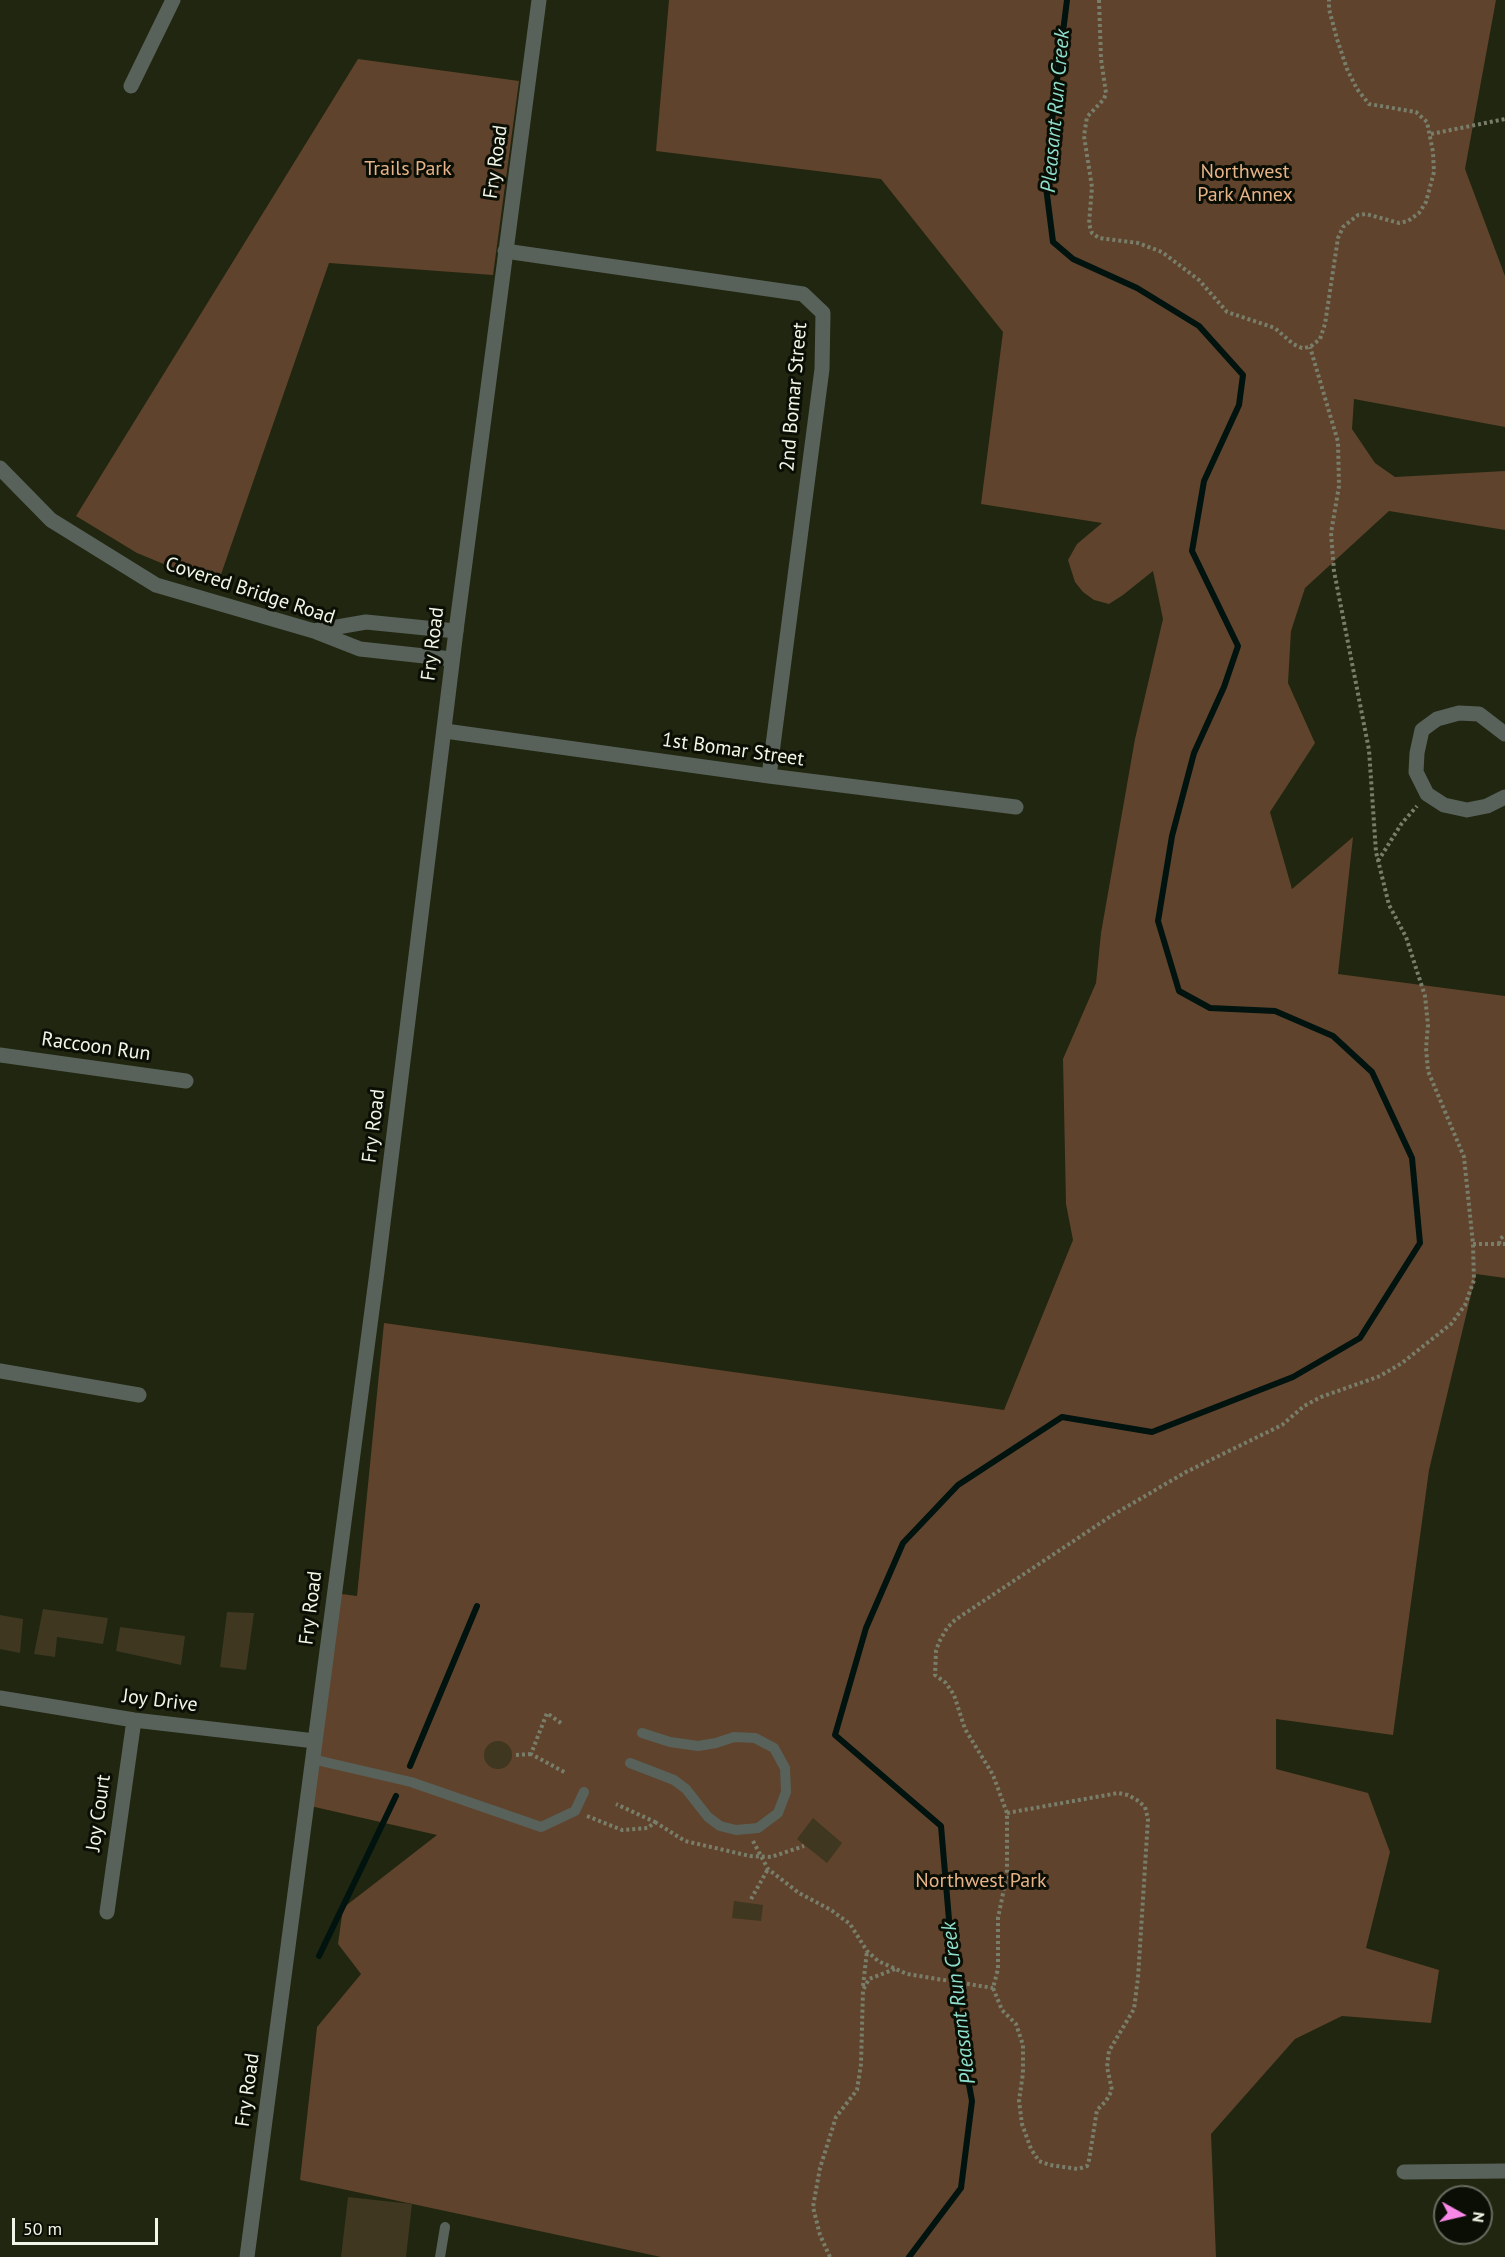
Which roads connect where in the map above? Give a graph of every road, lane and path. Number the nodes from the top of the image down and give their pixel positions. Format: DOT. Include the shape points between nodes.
graph roads {
  1 [pos="173,0"];
  2 [pos="539,0"];
  3 [pos="1099,0"];
  4 [pos="1329,0"];
  5 [pos="131,86"];
  6 [pos="1505,119"];
  7 [pos="1431,134"];
  8 [pos="505,251"];
  9 [pos="1310,347"];
  10 [pos="0,468"];
  11 [pos="314,631"];
  12 [pos="456,631"];
  13 [pos="452,659"];
  14 [pos="445,731"];
  15 [pos="1505,734"];
  16 [pos="769,776"];
  17 [pos="1427,794"];
  18 [pos="1505,797"];
  19 [pos="1016,807"];
  20 [pos="1378,861"];
  21 [pos="0,1055"];
  22 [pos="186,1081"];
  23 [pos="1505,1235"];
  24 [pos="1473,1244"];
  25 [pos="1499,1244"];
  26 [pos="1505,1244"];
  27 [pos="0,1371"];
  28 [pos="139,1395"];
  29 [pos="0,1698"];
  30 [pos="134,1720"];
  31 [pos="561,1723"];
  32 [pos="642,1732"];
  33 [pos="315,1741"];
  34 [pos="531,1754"];
  35 [pos="516,1755"];
  36 [pos="312,1759"];
  37 [pos="630,1763"];
  38 [pos="566,1773"];
  39 [pos="584,1792"];
  40 [pos="616,1804"];
  41 [pos="575,1811"];
  42 [pos="1007,1813"];
  43 [pos="656,1822"];
  44 [pos="746,1829"];
  45 [pos="804,1846"];
  46 [pos="760,1856"];
  47 [pos="768,1869"];
  48 [pos="751,1899"];
  49 [pos="107,1912"];
  50 [pos="867,1951"];
  51 [pos="895,1969"];
  52 [pos="993,1988"];
  53 [pos="863,1990"];
  54 [pos="1505,2171"];
  55 [pos="1404,2172"];
  56 [pos="445,2227"];
  57 [pos="247,2257"];
  58 [pos="440,2257"];
  59 [pos="830,2257"];
  1 -- 5 [label="street"];
  2 -- 8 [label="street, Fry Road"];
  3 -- 9 [label="path" via="1106,93 1087,117 1084,136 1092,187 1092,232 1099,238 1138,243 1162,252 1199,280 1227,312 1275,328 1302,348"];
  4 -- 7 [label="path" via="1337,39 1357,89 1369,104 1416,112 1427,122"];
  6 -- 7 [label="path"];
  7 -- 9 [label="path" via="1434,172 1419,213 1399,224 1358,215 1344,227 1338,238 1325,324 1320,339"];
  8 -- 12 [label="street, Fry Road"];
  8 -- 16 [label="street, 2nd Bomar Street" via="803,294 823,313 822,369"];
  9 -- 20 [label="path" via="1338,442 1339,486 1331,533 1334,571 1369,750"];
  10 -- 11 [label="street, Covered Bridge Road" via="51,520 156,585"];
  11 -- 12 [label="street, Covered Bridge Road" via="366,622"];
  11 -- 13 [label="street, Covered Bridge Road" via="360,649"];
  12 -- 13 [label="street, Fry Road"];
  13 -- 14 [label="street, Fry Road"];
  14 -- 16 [label="street, 1st Bomar Street"];
  14 -- 33 [label="street, Fry Road"];
  15 -- 17 [label="street" via="1479,714 1459,713 1437,719 1422,730 1416,772"];
  16 -- 19 [label="street, 1st Bomar Street"];
  17 -- 18 [label="street" via="1444,805 1467,810 1487,807"];
  17 -- 20 [label="path" via="1402,823"];
  20 -- 24 [label="path" via="1389,905 1406,937 1425,996 1428,1071 1464,1157"];
  21 -- 22 [label="street, Raccoon Run"];
  23 -- 25 [label="path"];
  24 -- 25 [label="path"];
  24 -- 42 [label="path" via="1474,1281 1465,1305 1452,1324 1424,1348 1380,1376 1321,1397 1282,1425 1186,1472 1112,1516 947,1628 936,1652 934,1675 954,1695 965,1729 993,1775"];
  25 -- 26 [label="path"];
  27 -- 28 [label="street"];
  29 -- 30 [label="street, Joy Drive"];
  30 -- 33 [label="street, Joy Drive"];
  30 -- 49 [label="street, Joy Court"];
  31 -- 34 [label="path" via="547,1713"];
  32 -- 44 [label="lane" via="698,1746 734,1737 755,1738 774,1748 785,1768 786,1792 778,1813 758,1828"];
  33 -- 36 [label="street, Fry Road"];
  34 -- 35 [label="path"];
  34 -- 38 [label="path"];
  36 -- 41 [label="lane" via="411,1782 541,1827"];
  36 -- 57 [label="street, Fry Road"];
  37 -- 44 [label="lane" via="686,1789 720,1826"];
  39 -- 41 [label="lane"];
  40 -- 43 [label="path"];
  41 -- 43 [label="path" via="622,1830 648,1828"];
  42 -- 52 [label="path" via="1007,1874 998,1918 998,1969"];
  42 -- 52 [label="path" via="1118,1793 1137,1800 1145,1807 1148,1819 1134,2009 1109,2051 1107,2067 1112,2090 1097,2110 1087,2166 1078,2169 1050,2165 1039,2161 1031,2149 1019,2101 1023,2044 1016,2024 1002,2010"];
  43 -- 46 [label="path" via="685,1841"];
  44 -- 46 [label="path"];
  45 -- 46 [label="path" via="781,1855"];
  46 -- 47 [label="path"];
  47 -- 48 [label="path"];
  47 -- 50 [label="path" via="850,1924"];
  50 -- 51 [label="path"];
  50 -- 53 [label="path"];
  51 -- 52 [label="path"];
  51 -- 53 [label="path" via="869,1979"];
  53 -- 59 [label="path" via="857,2090 836,2117 813,2207"];
  54 -- 55 [label="street"];
  56 -- 58 [label="lane"];
}
